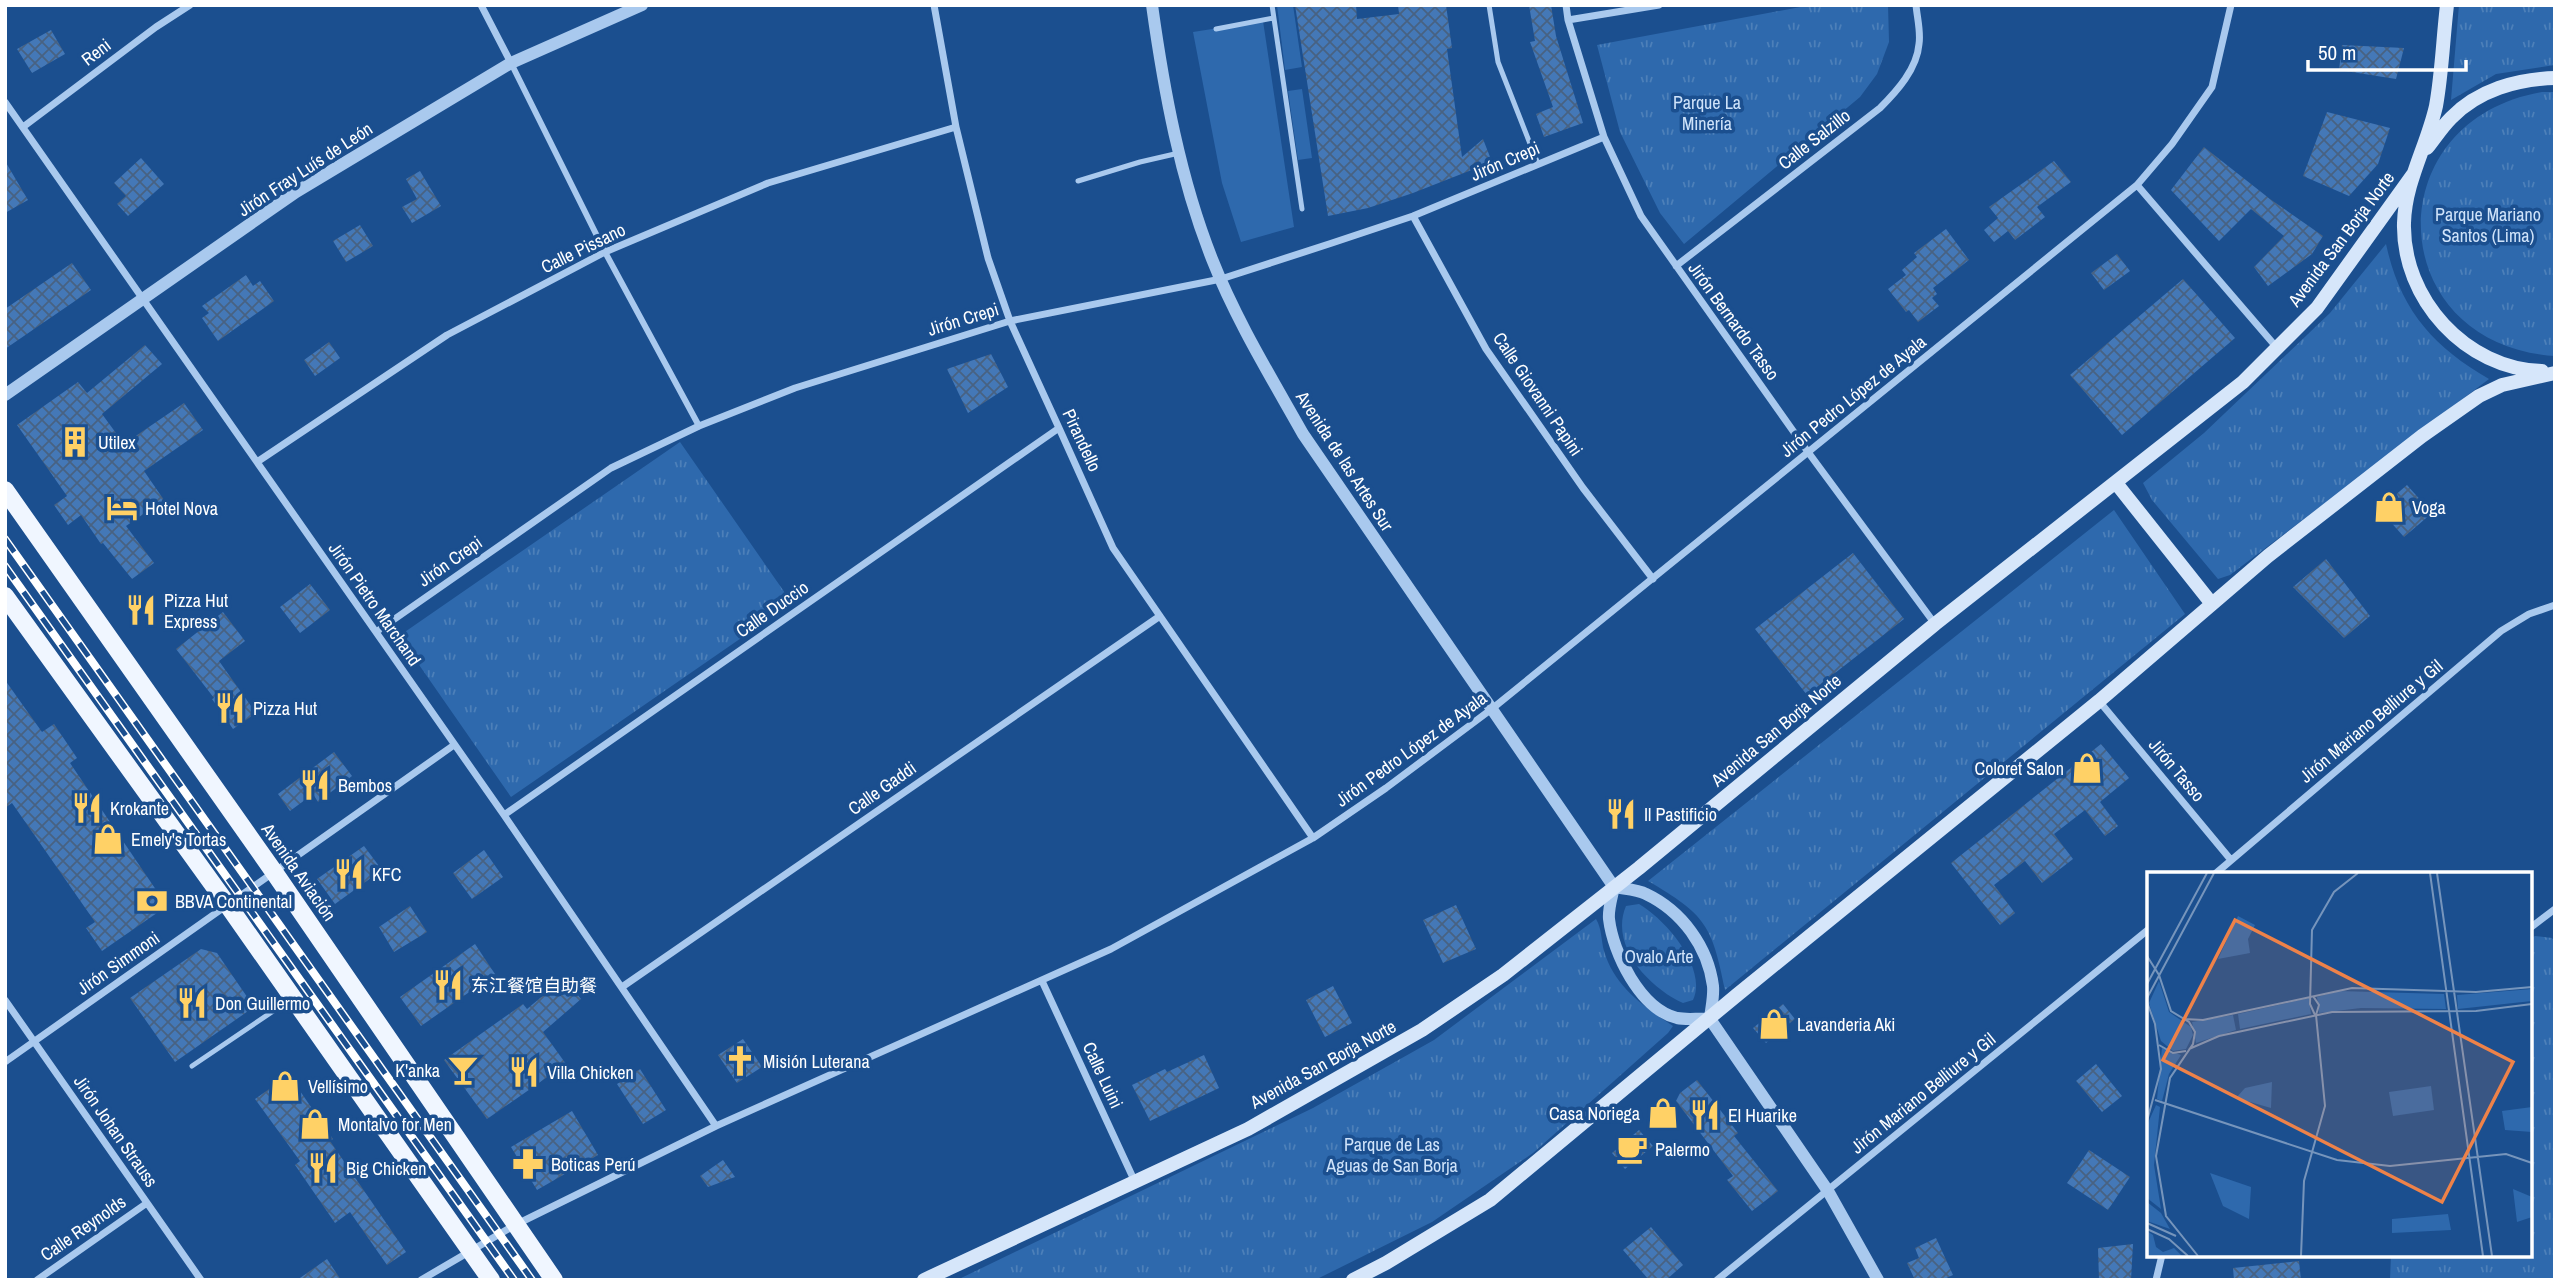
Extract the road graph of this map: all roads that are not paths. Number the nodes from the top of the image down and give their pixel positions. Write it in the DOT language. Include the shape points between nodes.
graph roads {
  1 [pos="190,5"];
  2 [pos="481,5"];
  3 [pos="642,5"];
  4 [pos="934,5"];
  5 [pos="1152,5"];
  6 [pos="1272,5"];
  7 [pos="1489,5"];
  8 [pos="1566,5"];
  9 [pos="1659,5"];
  10 [pos="1916,5"];
  11 [pos="2231,5"];
  12 [pos="2447,5"];
  13 [pos="1273,18"];
  14 [pos="1568,20"];
  15 [pos="1216,29"];
  16 [pos="511,63"];
  17 [pos="2555,78"];
  18 [pos="5,102"];
  19 [pos="23,127"];
  20 [pos="956,127"];
  21 [pos="1604,137"];
  22 [pos="1179,153"];
  23 [pos="2422,156"];
  24 [pos="1538,164"];
  25 [pos="2414,173"];
  26 [pos="1078,181"];
  27 [pos="2137,185"];
  28 [pos="1301,209"];
  29 [pos="1413,216"];
  30 [pos="606,252"];
  31 [pos="1675,266"];
  32 [pos="1221,279"];
  33 [pos="143,299"];
  34 [pos="1010,321"];
  35 [pos="2278,349"];
  36 [pos="2555,372"];
  37 [pos="5,395"];
  38 [pos="699,426"];
  39 [pos="1059,428"];
  40 [pos="1808,452"];
  41 [pos="257,463"];
  42 [pos="2116,483"];
  43 [pos="5,490"];
  44 [pos="1653,579"];
  45 [pos="5,596"];
  46 [pos="2213,604"];
  47 [pos="2555,606"];
  48 [pos="1160,616"];
  49 [pos="1934,624"];
  50 [pos="376,632"];
  51 [pos="2099,701"];
  52 [pos="1493,708"];
  53 [pos="454,745"];
  54 [pos="504,815"];
  55 [pos="1313,838"];
  56 [pos="2231,860"];
  57 [pos="274,872"];
  58 [pos="2217,872"];
  59 [pos="1614,887"];
  60 [pos="227,904"];
  61 [pos="2555,909"];
  62 [pos="2532,926"];
  63 [pos="2147,931"];
  64 [pos="1042,981"];
  65 [pos="622,987"];
  66 [pos="293,998"];
  67 [pos="5,1000"];
  68 [pos="1710,1019"];
  69 [pos="34,1042"];
  70 [pos="5,1062"];
  71 [pos="192,1066"];
  72 [pos="716,1126"];
  73 [pos="1135,1182"];
  74 [pos="1828,1191"];
  75 [pos="147,1203"];
  76 [pos="515,1225"];
  77 [pos="470,1250"];
  78 [pos="2162,1257"];
  79 [pos="37,1280"];
  80 [pos="201,1280"];
  81 [pos="421,1280"];
  82 [pos="491,1280"];
  83 [pos="554,1280"];
  84 [pos="924,1280"];
  85 [pos="1353,1280"];
  86 [pos="1717,1280"];
  87 [pos="1878,1280"];
  88 [pos="2156,1280"];
  1 -- 19 [label="street, Reni"];
  2 -- 16 [label="street"];
  3 -- 16 [label="street, Jirón Fray Luís de León"];
  4 -- 20 [label="street, Pirandello"];
  5 -- 22 [label="street, Avenida de las Artes Sur" via="1161,74"];
  6 -- 13 [label="lane"];
  7 -- 24 [label="lane" via="1498,62"];
  8 -- 14 [label="street, Jirón Bernardo Tasso"];
  9 -- 14 [label="street"];
  10 -- 31 [label="street, Calle Salzillo" via="1920,44 1897,91"];
  11 -- 27 [label="street, Jirón Pedro López de Ayala" via="2212,87"];
  12 -- 23 [label="main road" via="2436,105"];
  13 -- 15 [label="lane"];
  13 -- 28 [label="lane"];
  14 -- 21 [label="street, Jirón Bernardo Tasso"];
  16 -- 30 [label="street"];
  16 -- 33 [label="street, Jirón Fray Luís de León" via="296,192"];
  17 -- 23 [label="main road" via="2513,82 2470,103 2451,118"];
  18 -- 19 [label="street, Jirón Pietro Marchand"];
  19 -- 33 [label="street, Jirón Pietro Marchand"];
  20 -- 30 [label="street, Calle Pissano" via="768,183"];
  20 -- 34 [label="street, Pirandello" via="988,258"];
  21 -- 24 [label="street, Jirón Crepi"];
  21 -- 31 [label="street, Jirón Bernardo Tasso" via="1641,216"];
  22 -- 26 [label="lane"];
  22 -- 32 [label="street, Avenida de las Artes Sur"];
  23 -- 25 [label="main road"];
  24 -- 29 [label="street, Jirón Crepi"];
  25 -- 35 [label="main road, Avenida San Borja Norte" via="2317,308"];
  25 -- 36 [label="main road" via="2406,201 2406,249 2421,294 2434,314 2450,332 2490,359"];
  27 -- 35 [label="street"];
  27 -- 40 [label="street, Jirón Pedro López de Ayala"];
  29 -- 32 [label="street, Jirón Crepi"];
  29 -- 44 [label="street, Calle Giovanni Papini" via="1486,349"];
  30 -- 38 [label="street"];
  30 -- 41 [label="street, Calle Pissano" via="447,335"];
  31 -- 40 [label="street, Jirón Bernardo Tasso"];
  32 -- 34 [label="street, Jirón Crepi"];
  32 -- 52 [label="street, Avenida de las Artes Sur" via="1303,434"];
  33 -- 37 [label="street, Jirón Fray Luís de León"];
  33 -- 41 [label="street, Jirón Pietro Marchand"];
  34 -- 38 [label="street, Jirón Crepi" via="795,388"];
  34 -- 39 [label="street, Pirandello"];
  35 -- 42 [label="main road, Avenida San Borja Norte"];
  36 -- 46 [label="main road" via="2502,385 2479,396 2378,470"];
  38 -- 50 [label="street, Jirón Crepi" via="611,468"];
  39 -- 48 [label="street, Pirandello" via="1113,548"];
  39 -- 54 [label="street, Calle Duccio"];
  40 -- 44 [label="street, Jirón Pedro López de Ayala"];
  40 -- 49 [label="street, Jirón Bernardo Tasso"];
  41 -- 50 [label="street, Jirón Pietro Marchand"];
  42 -- 46 [label="main road"];
  42 -- 49 [label="main road, Avenida San Borja Norte"];
  43 -- 57 [label="main road, Avenida Aviación"];
  44 -- 52 [label="street, Jirón Pedro López de Ayala"];
  45 -- 60 [label="main road"];
  46 -- 51 [label="main road"];
  47 -- 56 [label="street, Jirón Mariano Belliure y Gil" via="2529,614 2501,631"];
  48 -- 55 [label="street, Pirandello"];
  48 -- 65 [label="street, Calle Gaddi"];
  49 -- 59 [label="main road, Avenida San Borja Norte"];
  50 -- 53 [label="street, Jirón Pietro Marchand"];
  51 -- 56 [label="street, Jirón Tasso"];
  51 -- 68 [label="main road"];
  52 -- 55 [label="street, Jirón Pedro López de Ayala"];
  52 -- 59 [label="street, Avenida de las Artes Sur"];
  53 -- 54 [label="street, Jirón Pietro Marchand"];
  53 -- 57 [label="street, Jirón Simmoni"];
  54 -- 65 [label="street, Jirón Pietro Marchand"];
  55 -- 64 [label="street, Jirón Pedro López de Ayala" via="1123,943"];
  56 -- 58 [label="street, Jirón Mariano Belliure y Gil"];
  57 -- 60 [label="street, Jirón Simmoni"];
  57 -- 76 [label="main road, Avenida Aviación"];
  59 -- 68 [label="street" via="1644,892 1678,915 1692,932 1713,989"];
  59 -- 68 [label="street" via="1609,916 1618,957 1629,976 1645,996 1676,1018"];
  59 -- 73 [label="main road, Avenida San Borja Norte" via="1503,975 1422,1030 1248,1129"];
  60 -- 66 [label="main road"];
  60 -- 69 [label="street, Jirón Simmoni"];
  61 -- 62 [label="street"];
  63 -- 74 [label="street, Jirón Mariano Belliure y Gil"];
  64 -- 72 [label="street, Jirón Pedro López de Ayala"];
  64 -- 73 [label="street, Calle Luini"];
  65 -- 72 [label="street, Jirón Pietro Marchand"];
  66 -- 71 [label="lane"];
  66 -- 77 [label="main road"];
  67 -- 69 [label="street, Jirón Johan Strauss"];
  68 -- 74 [label="street"];
  68 -- 85 [label="main road" via="1490,1200"];
  69 -- 70 [label="street, Jirón Simmoni"];
  69 -- 75 [label="street, Jirón Johan Strauss"];
  72 -- 76 [label="street, Jirón Pedro López de Ayala"];
  73 -- 84 [label="main road, Avenida San Borja Norte"];
  74 -- 86 [label="street, Jirón Mariano Belliure y Gil"];
  74 -- 87 [label="street"];
  75 -- 79 [label="street, Calle Reynolds"];
  75 -- 80 [label="street, Jirón Johan Strauss"];
  76 -- 77 [label="street, Jirón Pedro López de Ayala"];
  76 -- 83 [label="main road, Avenida Aviación"];
  77 -- 81 [label="street, Jirón Pedro López de Ayala"];
  77 -- 82 [label="main road"];
  78 -- 88 [label="street"];
}
